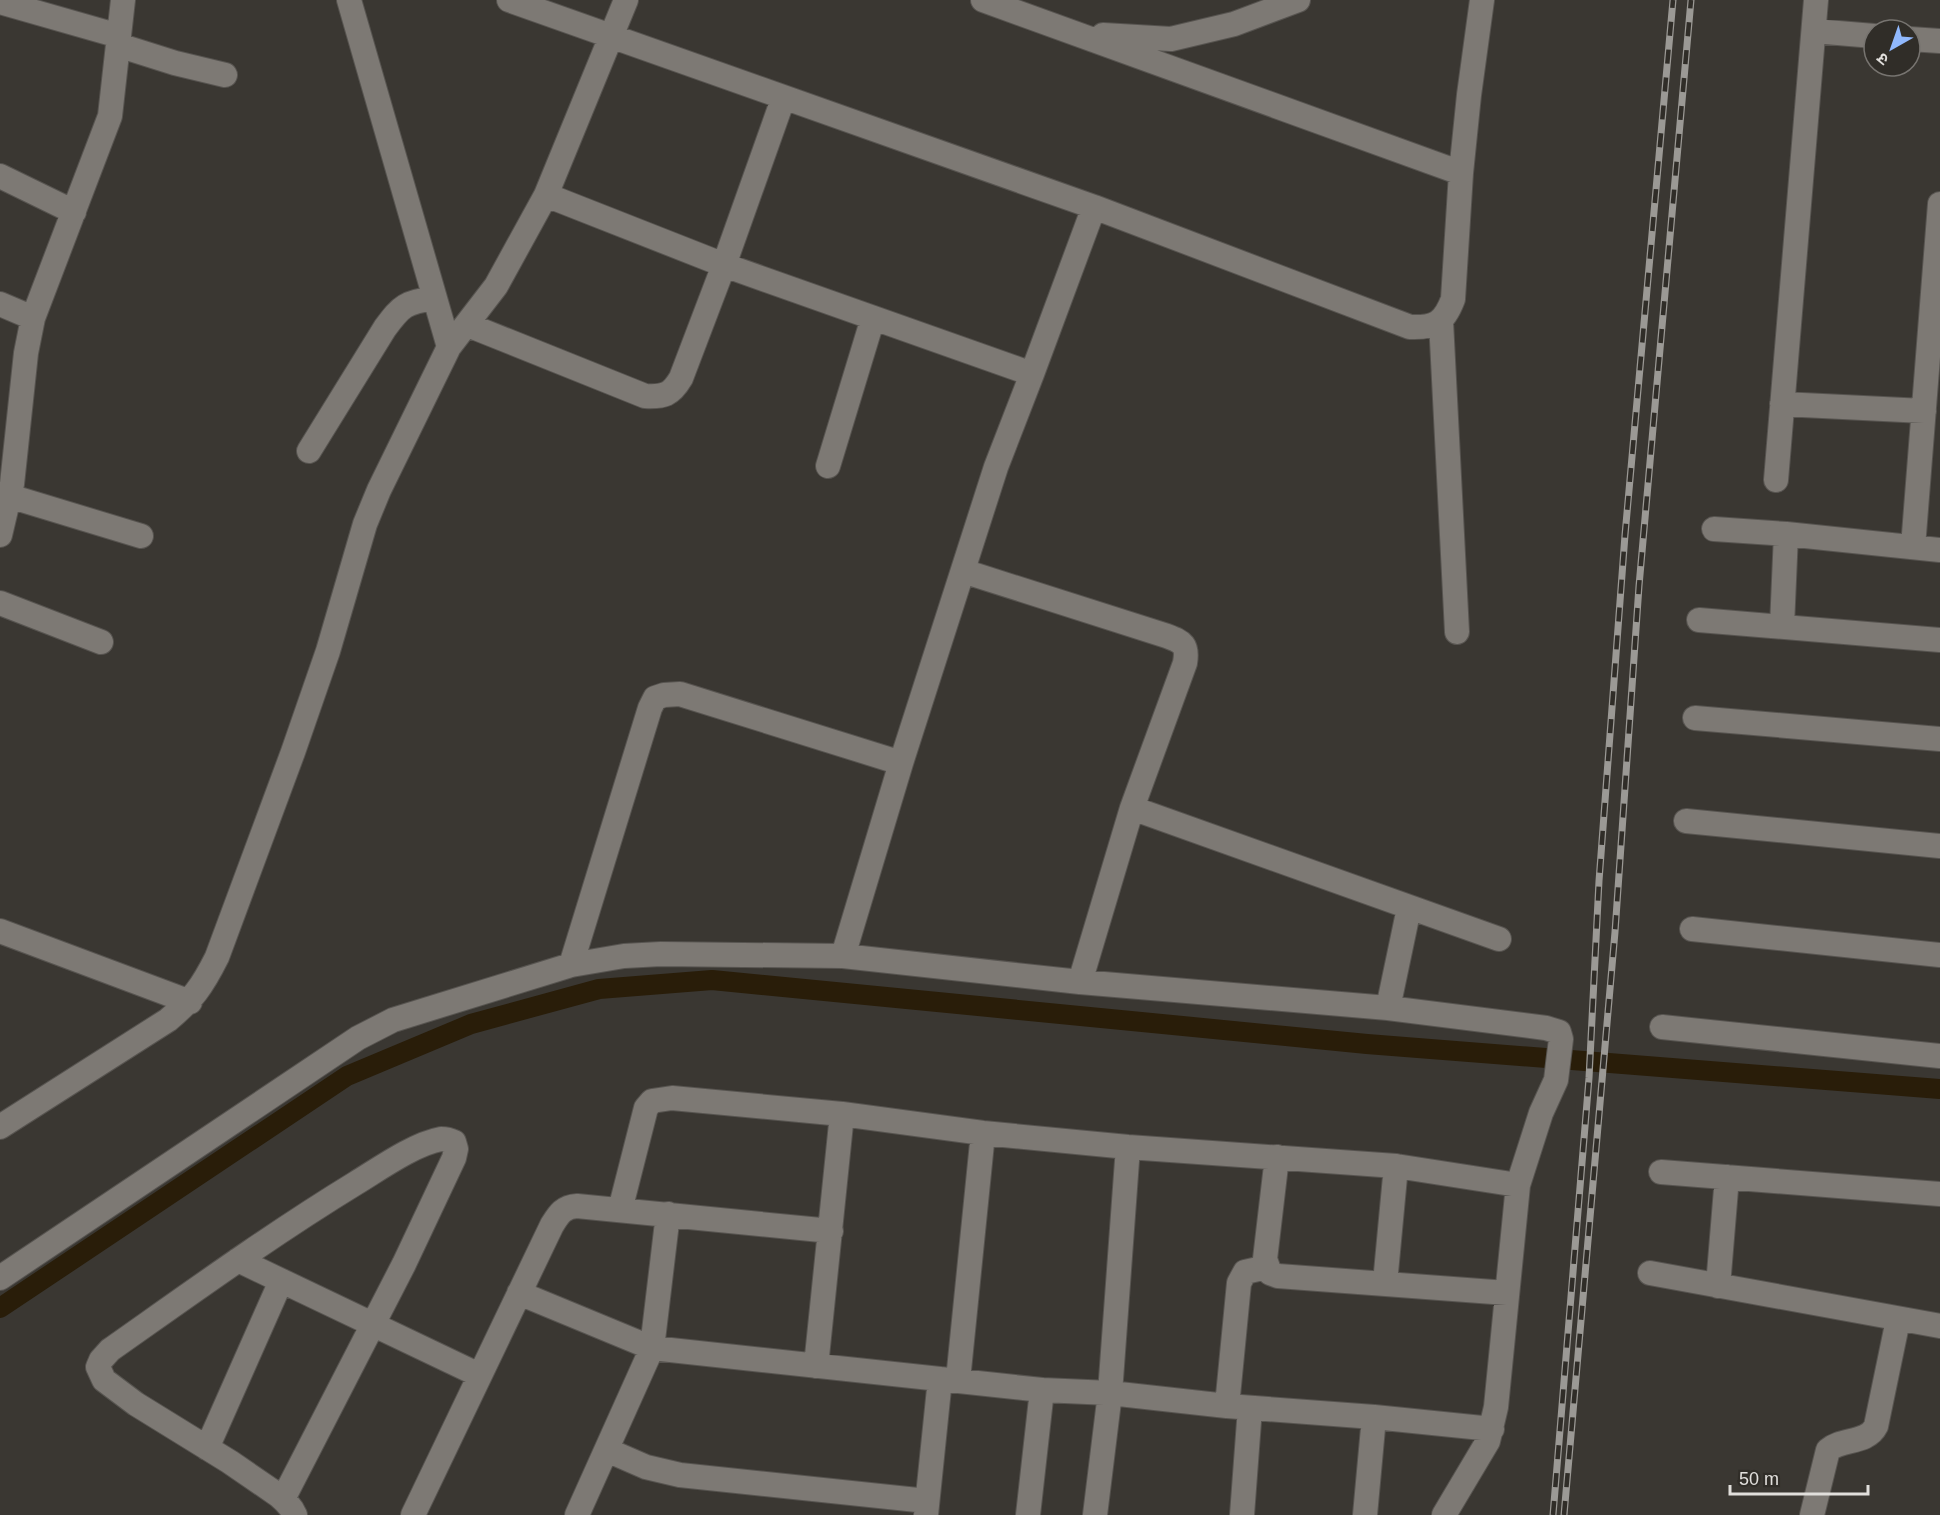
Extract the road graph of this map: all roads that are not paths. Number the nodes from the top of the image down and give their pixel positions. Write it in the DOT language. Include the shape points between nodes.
graph roads {
  1 [pos="123,0"];
  2 [pos="349,0"];
  3 [pos="509,0"];
  4 [pos="626,0"];
  5 [pos="983,0"];
  6 [pos="1298,0"];
  7 [pos="1482,0"];
  8 [pos="1816,0"];
  9 [pos="0,3"];
  10 [pos="1814,31"];
  11 [pos="1075,33"];
  12 [pos="612,35"];
  13 [pos="1862,35"];
  14 [pos="1922,40"];
  15 [pos="118,41"];
  16 [pos="1940,41"];
  17 [pos="225,75"];
  18 [pos="783,99"];
  19 [pos="1461,173"];
  20 [pos="0,176"];
  21 [pos="546,195"];
  22 [pos="1940,204"];
  23 [pos="1094,207"];
  24 [pos="74,212"];
  25 [pos="724,266"];
  26 [pos="434,298"];
  27 [pos="0,304"];
  28 [pos="33,318"];
  29 [pos="873,318"];
  30 [pos="1441,321"];
  31 [pos="468,325"];
  32 [pos="449,347"];
  33 [pos="1032,374"];
  34 [pos="1933,375"];
  35 [pos="1782,404"];
  36 [pos="1924,411"];
  37 [pos="8,449"];
  38 [pos="309,451"];
  39 [pos="828,466"];
  40 [pos="1776,480"];
  41 [pos="9,496"];
  42 [pos="1714,529"];
  43 [pos="1786,534"];
  44 [pos="0,535"];
  45 [pos="141,536"];
  46 [pos="1913,547"];
  47 [pos="1940,550"];
  48 [pos="963,571"];
  49 [pos="0,603"];
  50 [pos="1699,620"];
  51 [pos="1782,626"];
  52 [pos="1457,632"];
  53 [pos="1940,640"];
  54 [pos="101,642"];
  55 [pos="1695,718"];
  56 [pos="1940,739"];
  57 [pos="901,763"];
  58 [pos="1132,808"];
  59 [pos="1686,821"];
  60 [pos="1940,846"];
  61 [pos="1409,908"];
  62 [pos="1692,929"];
  63 [pos="0,931"];
  64 [pos="1499,939"];
  65 [pos="1940,955"];
  66 [pos="843,956"];
  67 [pos="571,965"];
  68 [pos="1080,982"];
  69 [pos="190,1002"];
  70 [pos="1388,1008"];
  71 [pos="1662,1027"];
  72 [pos="1940,1056"];
  73 [pos="842,1114"];
  74 [pos="0,1127"];
  75 [pos="983,1133"];
  76 [pos="1128,1147"];
  77 [pos="1277,1157"];
  78 [pos="1396,1166"];
  79 [pos="1661,1172"];
  80 [pos="1727,1177"];
  81 [pos="1518,1185"];
  82 [pos="1940,1194"];
  83 [pos="620,1210"];
  84 [pos="668,1214"];
  85 [pos="831,1231"];
  86 [pos="238,1260"];
  87 [pos="1267,1267"];
  88 [pos="1650,1274"];
  89 [pos="0,1278"];
  90 [pos="281,1281"];
  91 [pos="1385,1283"];
  92 [pos="1718,1286"];
  93 [pos="519,1293"];
  94 [pos="1507,1293"];
  95 [pos="1898,1320"];
  96 [pos="373,1325"];
  97 [pos="1940,1326"];
  98 [pos="652,1348"];
  99 [pos="816,1366"];
  100 [pos="479,1375"];
  101 [pos="949,1379"];
  102 [pos="1042,1390"];
  103 [pos="1110,1394"];
  104 [pos="1238,1407"];
  105 [pos="1374,1417"];
  106 [pos="1492,1429"];
  107 [pos="207,1448"];
  108 [pos="607,1450"];
  109 [pos="289,1507"];
  110 [pos="926,1508"];
  111 [pos="413,1515"];
  112 [pos="577,1515"];
  113 [pos="1028,1515"];
  114 [pos="1095,1515"];
  115 [pos="1242,1515"];
  116 [pos="1365,1515"];
  117 [pos="1444,1515"];
  118 [pos="1812,1515"];
  1 -- 15 [label="street"];
  2 -- 26 [label="street"];
  3 -- 12 [label="street"];
  4 -- 12 [label="street"];
  5 -- 11 [label="street"];
  6 -- 11 [label="street" via="1234,24 1171,39"];
  7 -- 19 [label="street"];
  8 -- 10 [label="street"];
  9 -- 15 [label="street"];
  10 -- 13 [label="street"];
  10 -- 35 [label="street"];
  11 -- 19 [label="street"];
  12 -- 18 [label="street"];
  12 -- 21 [label="street"];
  14 -- 16 [label="street"];
  15 -- 17 [label="street" via="175,63"];
  15 -- 24 [label="street" via="110,116"];
  18 -- 23 [label="street"];
  18 -- 25 [label="street"];
  19 -- 30 [label="street" via="1453,299"];
  20 -- 24 [label="street"];
  21 -- 25 [label="street"];
  21 -- 31 [label="street" via="496,286"];
  22 -- 34 [label="street"];
  23 -- 30 [label="street" via="1410,327 1427,328"];
  23 -- 33 [label="street"];
  24 -- 28 [label="street"];
  25 -- 29 [label="street"];
  25 -- 31 [label="street" via="681,378 673,391 659,397 645,396"];
  26 -- 32 [label="street"];
  26 -- 38 [label="street" via="398,310"];
  27 -- 28 [label="street"];
  28 -- 37 [label="street"];
  29 -- 33 [label="street"];
  29 -- 39 [label="street"];
  30 -- 52 [label="street"];
  31 -- 32 [label="street"];
  32 -- 69 [label="street" via="365,524 293,752 217,957"];
  33 -- 48 [label="street" via="996,467"];
  34 -- 36 [label="street"];
  35 -- 36 [label="street"];
  35 -- 40 [label="street"];
  36 -- 46 [label="street"];
  37 -- 41 [label="street"];
  41 -- 44 [label="street"];
  41 -- 45 [label="street"];
  42 -- 43 [label="street"];
  43 -- 46 [label="street"];
  43 -- 51 [label="street"];
  46 -- 47 [label="street"];
  48 -- 57 [label="street"];
  48 -- 58 [label="street" via="1181,641 1187,652 1185,663"];
  49 -- 54 [label="street"];
  50 -- 51 [label="street"];
  51 -- 53 [label="street"];
  55 -- 56 [label="street"];
  57 -- 66 [label="street"];
  57 -- 67 [label="street" via="680,694 655,698"];
  58 -- 61 [label="street"];
  58 -- 68 [label="street"];
  59 -- 60 [label="street"];
  61 -- 64 [label="street"];
  61 -- 70 [label="street"];
  62 -- 65 [label="street"];
  63 -- 69 [label="street"];
  66 -- 67 [label="street" via="661,954"];
  66 -- 68 [label="street"];
  67 -- 89 [label="street" via="393,1020 358,1038"];
  68 -- 70 [label="street"];
  69 -- 74 [label="street"];
  70 -- 81 [label="street" via="1559,1032 1556,1080 1540,1113"];
  71 -- 72 [label="street"];
  73 -- 75 [label="street"];
  73 -- 83 [label="street" via="672,1098 652,1101 646,1108"];
  73 -- 85 [label="street"];
  75 -- 76 [label="street"];
  75 -- 101 [label="street"];
  76 -- 77 [label="street"];
  76 -- 103 [label="street"];
  77 -- 78 [label="street"];
  77 -- 87 [label="street"];
  78 -- 81 [label="street"];
  78 -- 91 [label="street"];
  79 -- 80 [label="street"];
  80 -- 82 [label="street"];
  80 -- 92 [label="street"];
  81 -- 94 [label="street"];
  83 -- 84 [label="street"];
  83 -- 93 [label="street" via="567,1207 560,1213"];
  84 -- 85 [label="street"];
  84 -- 98 [label="street"];
  85 -- 99 [label="street"];
  86 -- 90 [label="street"];
  86 -- 96 [label="street" via="396,1159 449,1139 456,1149 454,1158"];
  86 -- 107 [label="street" via="110,1350 98,1367 104,1380 136,1404"];
  87 -- 91 [label="street" via="1278,1276"];
  87 -- 104 [label="street" via="1245,1272 1239,1283"];
  88 -- 92 [label="street"];
  90 -- 96 [label="street"];
  90 -- 107 [label="street"];
  91 -- 94 [label="street"];
  92 -- 95 [label="street"];
  93 -- 98 [label="street"];
  93 -- 100 [label="street"];
  94 -- 106 [label="street"];
  95 -- 97 [label="street"];
  95 -- 118 [label="street" via="1876,1426 1864,1438 1828,1450"];
  96 -- 100 [label="street"];
  96 -- 109 [label="street"];
  98 -- 99 [label="street"];
  98 -- 108 [label="street"];
  99 -- 101 [label="street"];
  100 -- 111 [label="street"];
  101 -- 102 [label="street"];
  101 -- 110 [label="street"];
  102 -- 103 [label="street"];
  102 -- 113 [label="street"];
  103 -- 104 [label="street"];
  103 -- 114 [label="street"];
  104 -- 105 [label="street"];
  104 -- 115 [label="street"];
  105 -- 106 [label="street"];
  105 -- 116 [label="street"];
  106 -- 117 [label="street"];
  107 -- 109 [label="street"];
  108 -- 110 [label="street" via="646,1467 680,1475"];
  108 -- 112 [label="street"];
}
